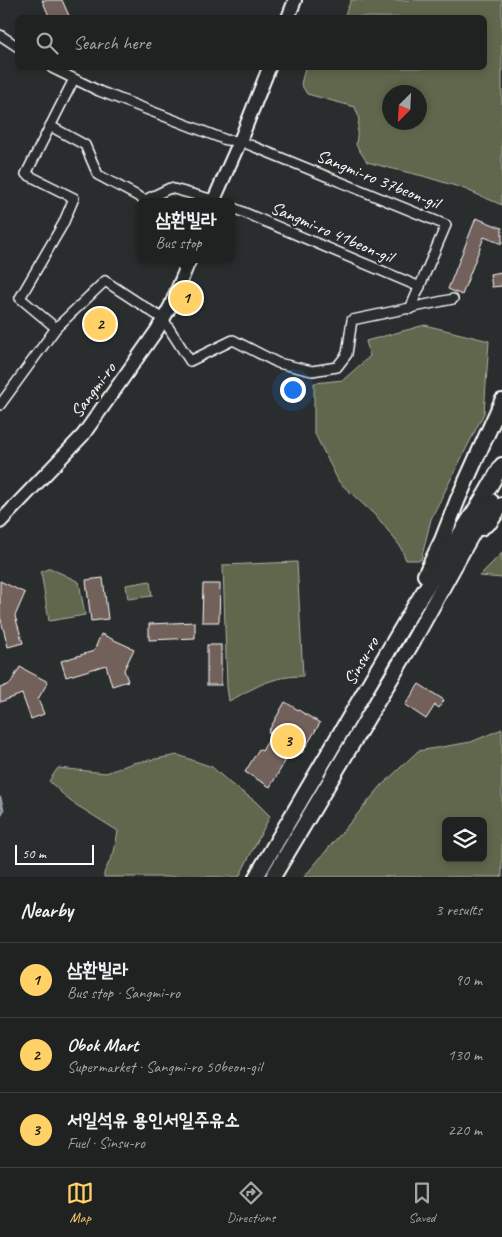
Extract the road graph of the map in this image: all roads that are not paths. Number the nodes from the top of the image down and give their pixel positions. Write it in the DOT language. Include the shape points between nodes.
graph roads {
  1 [pos="295,0"];
  2 [pos="289,15"];
  3 [pos="0,35"];
  4 [pos="15,45"];
  5 [pos="56,70"];
  6 [pos="268,70"];
  7 [pos="74,79"];
  8 [pos="50,126"];
  9 [pos="240,141"];
  10 [pos="141,198"];
  11 [pos="149,198"];
  12 [pos="205,198"];
  13 [pos="216,198"];
  14 [pos="235,209"];
  15 [pos="188,263"];
  16 [pos="420,287"];
  17 [pos="453,299"];
  18 [pos="410,309"];
  19 [pos="163,319"];
  20 [pos="56,328"];
  21 [pos="502,401"];
  22 [pos="0,405"];
  23 [pos="502,465"];
  24 [pos="502,482"];
  25 [pos="502,505"];
  26 [pos="0,522"];
  27 [pos="472,534"];
  28 [pos="414,607"];
  29 [pos="256,877"];
  30 [pos="274,877"];
  1 -- 2 [label="street"];
  3 -- 4 [label="street"];
  5 -- 7 [label="street"];
  6 -- 9 [label="street"];
  7 -- 8 [label="street"];
  7 -- 9 [label="street" via="226,140"];
  8 -- 10 [label="street" via="84,145 98,175"];
  8 -- 20 [label="street" via="26,174 74,198 63,224 20,298"];
  9 -- 13 [label="street"];
  9 -- 16 [label="street, Sangmi-ro 37beon-gil" via="446,225"];
  11 -- 12 [label="street" via="170,188"];
  14 -- 16 [label="street, Sangmi-ro 41beon-gil"];
  15 -- 19 [label="street, Sangmi-ro"];
  16 -- 18 [label="street, Sangmi-ro 37beon-gil"];
  17 -- 18 [label="street"];
  18 -- 19 [label="street" via="352,320 347,354 337,367 312,371 278,363 234,340 190,362"];
  19 -- 20 [label="street" via="105,280"];
  19 -- 26 [label="street, Sangmi-ro" via="83,435"];
  20 -- 22 [label="street"];
  21 -- 28 [label="main road" via="421,582"];
  23 -- 28 [label="main road, Sinsu-ro"];
  24 -- 27 [label="main road, Sinsu-ro"];
  25 -- 27 [label="main road" via="490,522"];
  27 -- 30 [label="main road, Sinsu-ro" via="412,643"];
  28 -- 29 [label="main road, Sinsu-ro"];
}
